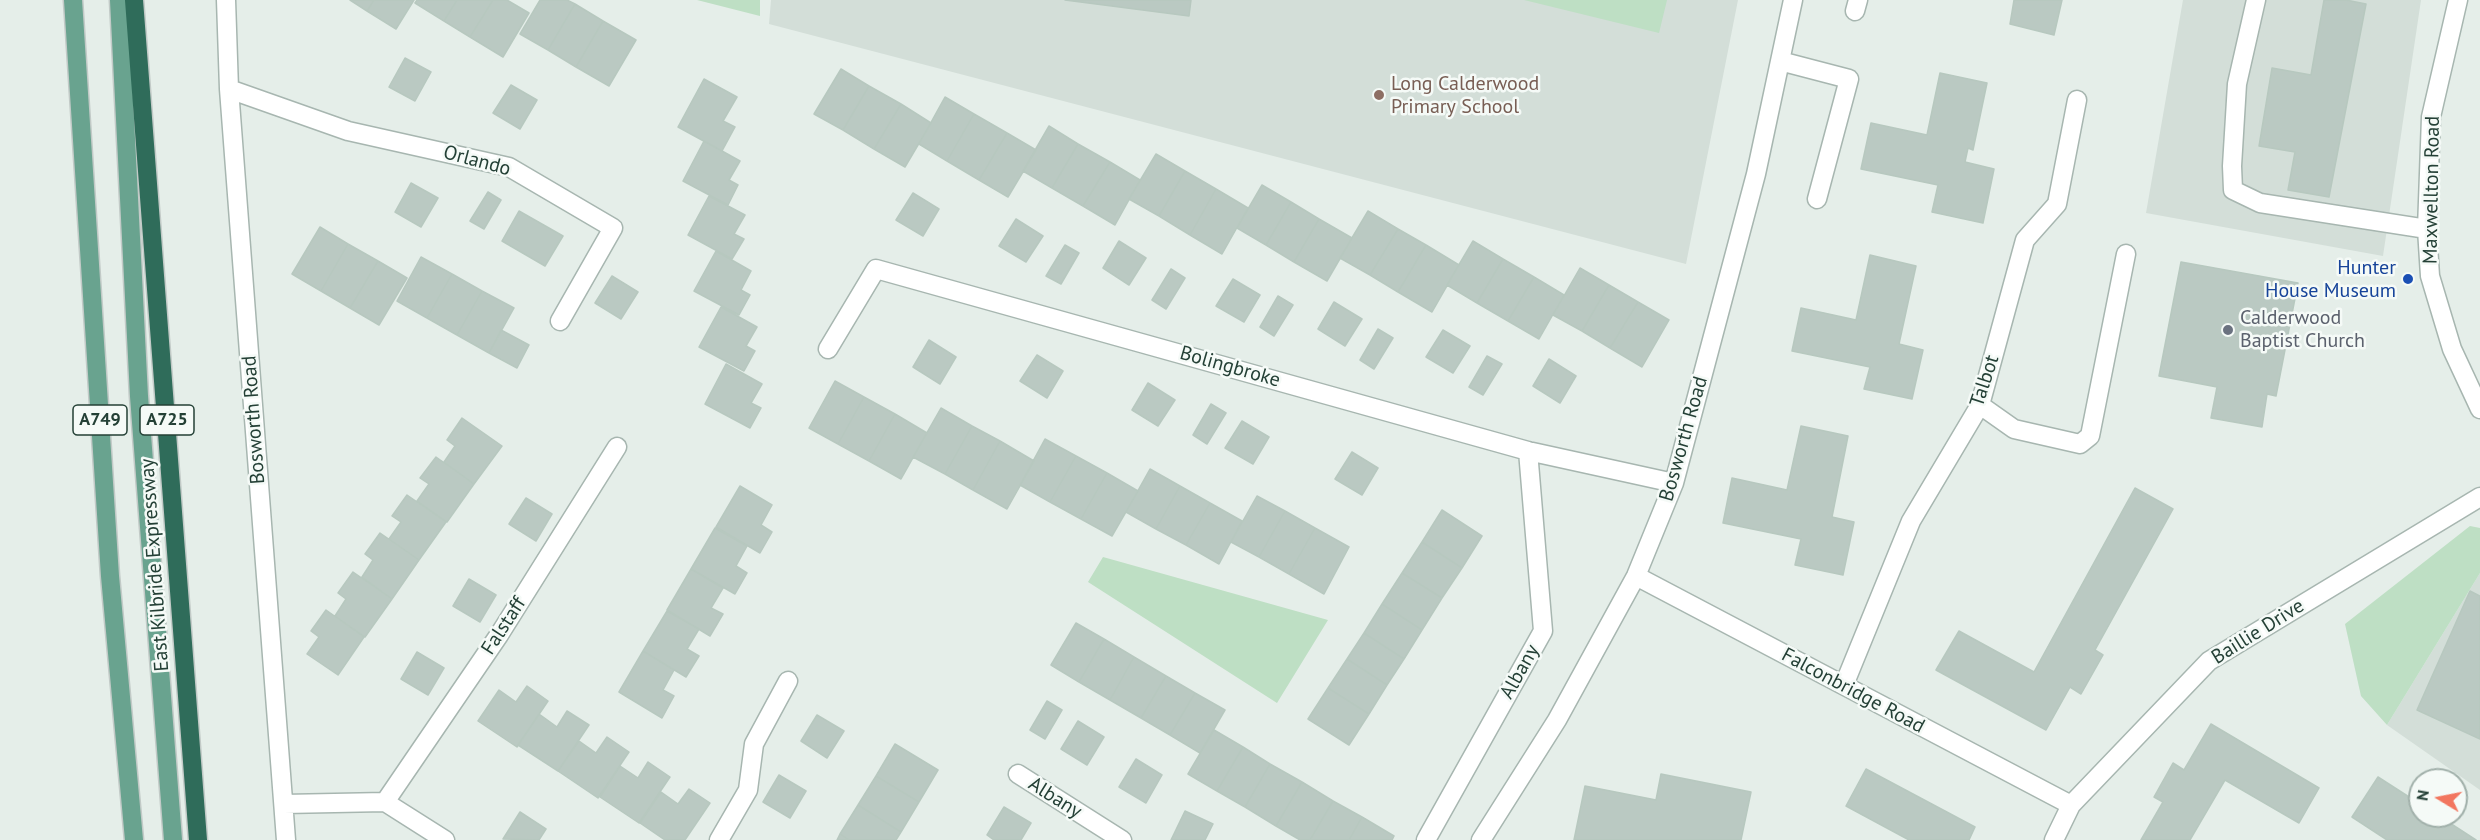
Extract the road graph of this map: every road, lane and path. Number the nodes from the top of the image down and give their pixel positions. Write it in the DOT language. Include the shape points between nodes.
graph roads {
  1 [pos="73,0"];
  2 [pos="119,0"];
  3 [pos="134,0"];
  4 [pos="226,0"];
  5 [pos="1793,0"];
  6 [pos="2256,0"];
  7 [pos="2458,0"];
  8 [pos="1780,60"];
  9 [pos="229,89"];
  10 [pos="2077,100"];
  11 [pos="1817,199"];
  12 [pos="2427,229"];
  13 [pos="2126,254"];
  14 [pos="560,321"];
  15 [pos="828,349"];
  16 [pos="1980,405"];
  17 [pos="2480,409"];
  18 [pos="617,447"];
  19 [pos="1528,450"];
  20 [pos="1674,483"];
  21 [pos="2480,497"];
  22 [pos="1636,576"];
  23 [pos="788,681"];
  24 [pos="1844,685"];
  25 [pos="1018,774"];
  26 [pos="385,802"];
  27 [pos="284,804"];
  28 [pos="2071,805"];
  29 [pos="134,840"];
  30 [pos="174,840"];
  31 [pos="198,840"];
  32 [pos="286,840"];
  33 [pos="445,840"];
  34 [pos="719,840"];
  35 [pos="1122,840"];
  36 [pos="1426,840"];
  37 [pos="1481,840"];
  38 [pos="2054,840"];
  1 -- 29 [label="main road, A749" via="110,576"];
  2 -- 30 [label="main road, East Kilbride Expressway / A749" via="141,420"];
  3 -- 31 [label="highway, East Kilbride Expressway / A725"];
  4 -- 9 [label="street, Bosworth Road"];
  5 -- 8 [label="street, Bosworth Road"];
  6 -- 12 [label="street" via="2237,84 2233,190 2260,203"];
  7 -- 12 [label="street, Maxwellton Road" via="2431,117"];
  8 -- 11 [label="street" via="1849,79"];
  8 -- 20 [label="street, Bosworth Road" via="1756,174"];
  9 -- 14 [label="street, Orlando" via="348,131 509,167 613,228"];
  9 -- 27 [label="street, Bosworth Road"];
  10 -- 16 [label="street, Talbot" via="2057,204 2025,240"];
  12 -- 17 [label="street, Maxwellton Road" via="2430,276 2448,339"];
  13 -- 16 [label="street" via="2090,436 2080,444 2014,429"];
  15 -- 19 [label="street, Bolingbroke" via="876,269"];
  16 -- 24 [label="street, Talbot" via="1911,522"];
  18 -- 26 [label="street, Falstaff" via="499,635"];
  19 -- 20 [label="street, Bolingbroke"];
  19 -- 36 [label="street, Albany" via="1543,632"];
  20 -- 22 [label="street, Bosworth Road"];
  21 -- 28 [label="street, Baillie Drive" via="2209,660"];
  22 -- 24 [label="street, Falconbridge Road"];
  22 -- 37 [label="street, Bosworth Road" via="1557,720"];
  23 -- 34 [label="street" via="754,744 748,790"];
  24 -- 28 [label="street, Falconbridge Road"];
  25 -- 35 [label="street, Albany"];
  26 -- 27 [label="street"];
  26 -- 33 [label="street"];
  27 -- 32 [label="street, Bosworth Road"];
  28 -- 38 [label="street, Baillie Drive"];
}
